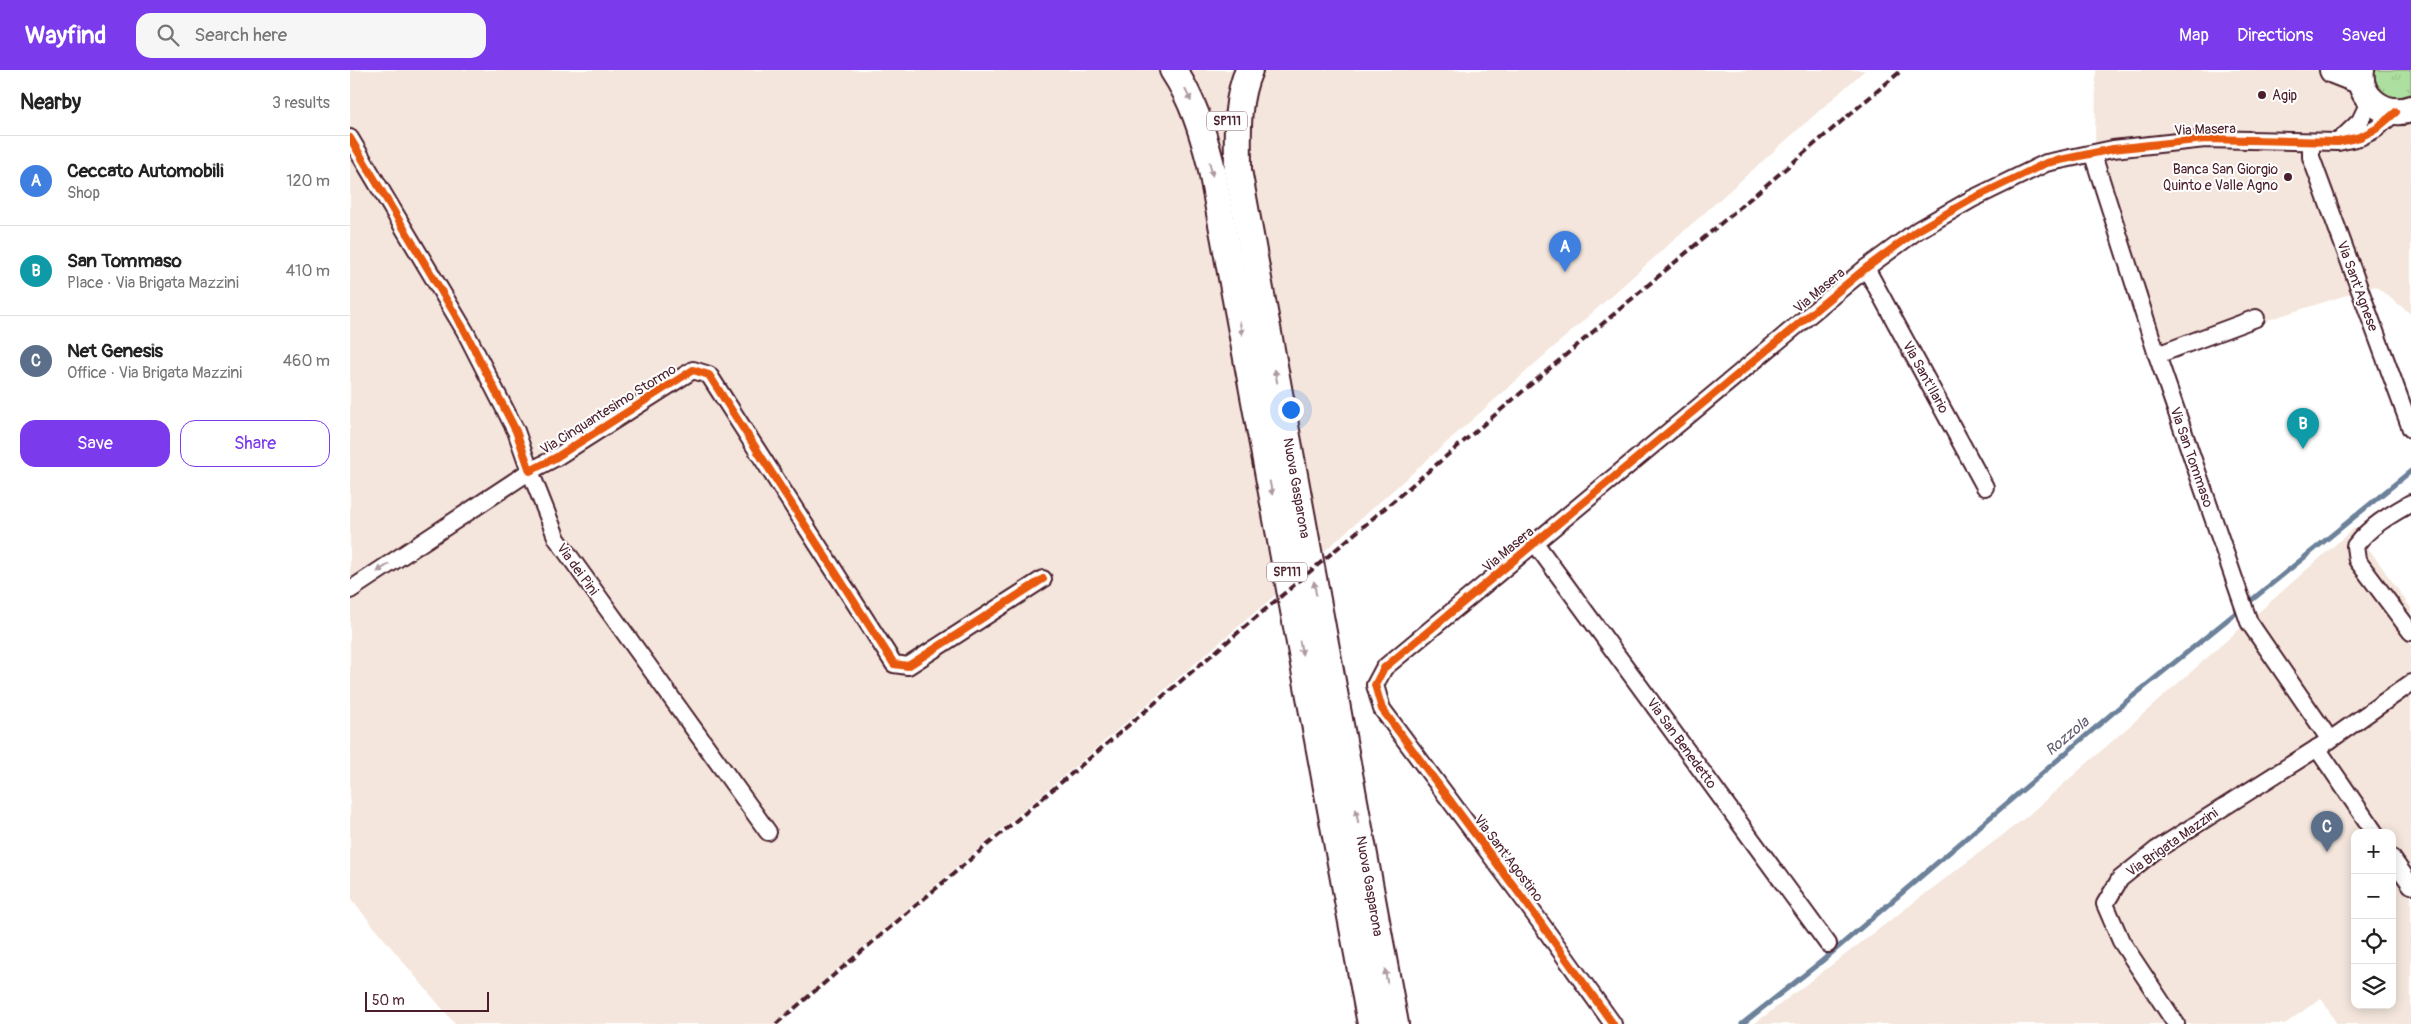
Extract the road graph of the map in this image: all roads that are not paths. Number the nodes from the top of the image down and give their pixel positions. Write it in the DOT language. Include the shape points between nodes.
graph roads {
  1 [pos="1173,70"];
  2 [pos="1230,70"];
  3 [pos="1249,70"];
  4 [pos="2333,70"];
  5 [pos="2364,84"];
  6 [pos="2404,111"];
  7 [pos="350,137"];
  8 [pos="2311,142"];
  9 [pos="2338,142"];
  10 [pos="2093,155"];
  11 [pos="1238,170"];
  12 [pos="1866,268"];
  13 [pos="2256,318"];
  14 [pos="2157,355"];
  15 [pos="2411,429"];
  16 [pos="530,471"];
  17 [pos="1986,487"];
  18 [pos="2411,503"];
  19 [pos="1535,543"];
  20 [pos="1043,579"];
  21 [pos="350,590"];
  22 [pos="2411,632"];
  23 [pos="2411,683"];
  24 [pos="1382,709"];
  25 [pos="2323,744"];
  26 [pos="2373,829"];
  27 [pos="768,832"];
  28 [pos="2396,864"];
  29 [pos="2411,885"];
  30 [pos="1828,944"];
  31 [pos="1371,1024"];
  32 [pos="1395,1024"];
  33 [pos="1613,1024"];
  34 [pos="2176,1024"];
  1 -- 31 [label="main road, Nuova Gasparona / SP111, one-way" via="1200,121 1214,185"];
  2 -- 11 [label="main road, SP111" via="1226,115"];
  3 -- 11 [label="main road, Nuova Gasparona / SP111" via="1237,114"];
  4 -- 5 [label="main road"];
  5 -- 6 [label="main road" via="2382,108"];
  5 -- 9 [label="street" via="2360,121"];
  6 -- 9 [label="street, Via Masera" via="2360,137"];
  7 -- 16 [label="street, Via Cinquantesimo Stormo" via="465,331 516,431"];
  8 -- 9 [label="street, Via Masera"];
  8 -- 10 [label="street, Via Masera" via="2206,139 2113,149"];
  8 -- 15 [label="street, Via Sant'Agnese" via="2311,157"];
  10 -- 12 [label="street, Via Masera" via="2046,163 2009,180 1918,230"];
  10 -- 14 [label="street, Via San Tommaso"];
  32 -- 11 [label="main road, Nuova Gasparona / SP111, one-way"];
  12 -- 17 [label="street, Via Sant'Ilario"];
  12 -- 19 [label="street, Via Masera"];
  13 -- 14 [label="street"];
  14 -- 25 [label="street, Via San Tommaso" via="2249,622"];
  16 -- 20 [label="street, Via Cinquantesimo Stormo" via="692,370 709,375 894,664 908,666"];
  16 -- 21 [label="street, one-way"];
  16 -- 27 [label="street, Via dei Pini" via="556,539"];
  18 -- 22 [label="street" via="2364,534 2355,546 2357,560"];
  19 -- 24 [label="street, Via Masera" via="1384,668 1375,685"];
  19 -- 30 [label="street, Via San Benedetto"];
  23 -- 25 [label="street, Via Brigata Mazzini"];
  24 -- 33 [label="street, Via Sant'Agostino"];
  25 -- 26 [label="street"];
  25 -- 34 [label="street, Via Brigata Mazzini" via="2156,850 2120,879 2105,904 2121,941"];
  28 -- 29 [label="street"];
}
